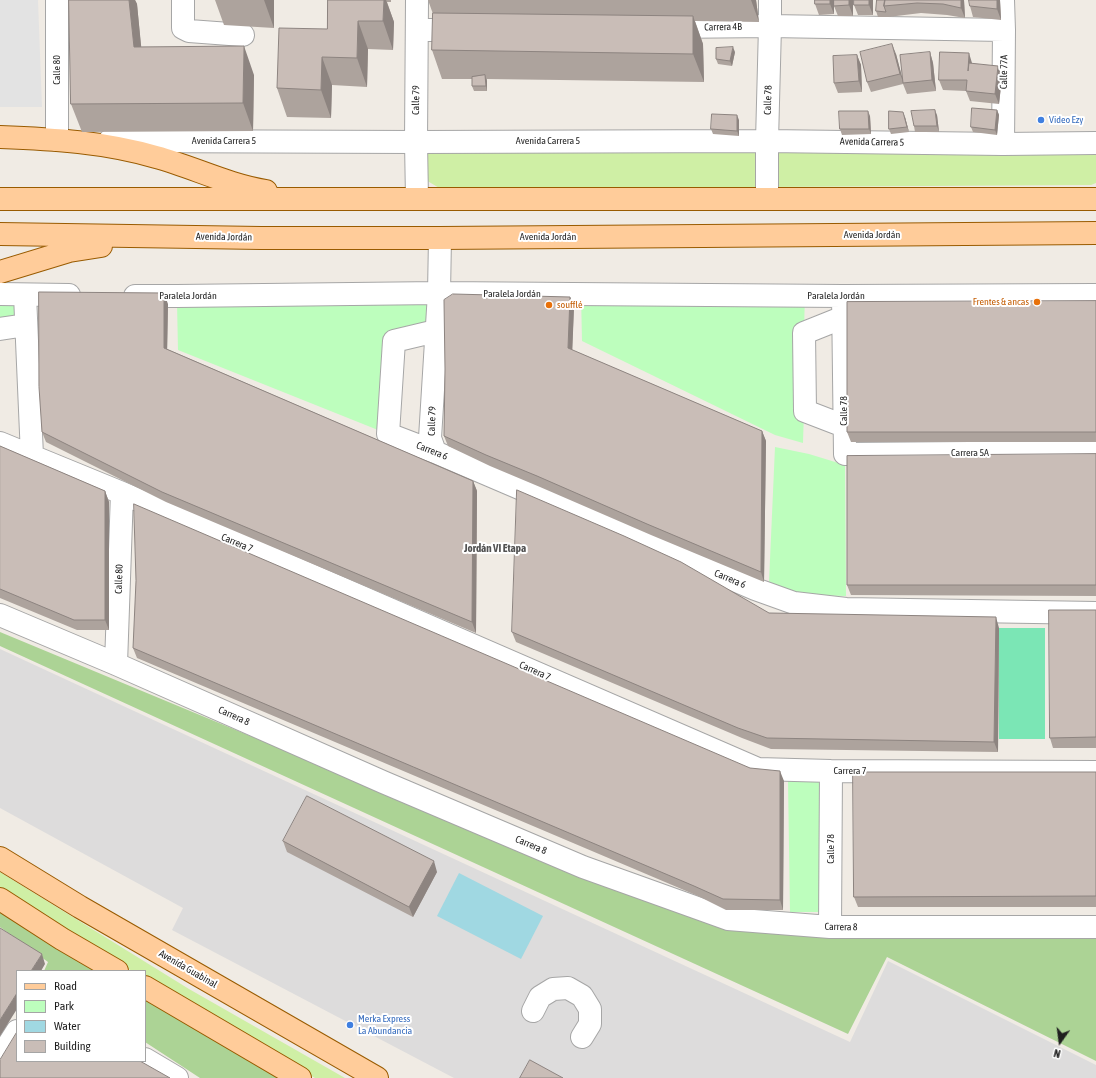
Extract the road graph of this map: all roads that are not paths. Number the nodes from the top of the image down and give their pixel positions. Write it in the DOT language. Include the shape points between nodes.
graph roads {
  1 [pos="57,0"];
  2 [pos="183,0"];
  3 [pos="417,0"];
  4 [pos="770,0"];
  5 [pos="1003,0"];
  6 [pos="770,26"];
  7 [pos="645,28"];
  8 [pos="417,30"];
  9 [pos="480,30"];
  10 [pos="1004,30"];
  11 [pos="243,35"];
  12 [pos="0,137"];
  13 [pos="64,140"];
  14 [pos="767,140"];
  15 [pos="416,142"];
  16 [pos="1096,143"];
  17 [pos="1002,144"];
  18 [pos="0,199"];
  19 [pos="327,199"];
  20 [pos="417,199"];
  21 [pos="767,199"];
  22 [pos="1096,199"];
  23 [pos="1096,233"];
  24 [pos="0,234"];
  25 [pos="261,238"];
  26 [pos="440,238"];
  27 [pos="0,272"];
  28 [pos="439,293"];
  29 [pos="0,294"];
  30 [pos="25,295"];
  31 [pos="86,295"];
  32 [pos="1096,295"];
  33 [pos="116,296"];
  34 [pos="843,296"];
  35 [pos="844,317"];
  36 [pos="26,325"];
  37 [pos="0,329"];
  38 [pos="436,331"];
  39 [pos="844,426"];
  40 [pos="0,443"];
  41 [pos="435,452"];
  42 [pos="1096,452"];
  43 [pos="845,454"];
  44 [pos="32,456"];
  45 [pos="122,493"];
  46 [pos="1096,613"];
  47 [pos="0,615"];
  48 [pos="116,664"];
  49 [pos="831,771"];
  50 [pos="1096,772"];
  51 [pos="0,858"];
  52 [pos="0,899"];
  53 [pos="830,927"];
  54 [pos="1096,927"];
  55 [pos="115,970"];
  56 [pos="146,988"];
  57 [pos="533,1011"];
  58 [pos="16,1033"];
  59 [pos="582,1037"];
  60 [pos="0,1058"];
  61 [pos="146,1060"];
  62 [pos="177,1078"];
  63 [pos="300,1078"];
  64 [pos="377,1078"];
  1 -- 13 [label="street, Calle 80"];
  2 -- 11 [label="street" via="183,28 189,31"];
  3 -- 8 [label="street, Calle 79"];
  4 -- 6 [label="street, Calle 78"];
  5 -- 10 [label="street, Calle 77A"];
  6 -- 7 [label="street, Carrera 4B"];
  6 -- 10 [label="street, Carrera 4B"];
  6 -- 14 [label="street, Calle 78"];
  8 -- 9 [label="street"];
  8 -- 15 [label="street, Calle 79"];
  10 -- 17 [label="street, Calle 77A"];
  12 -- 13 [label="main road, Avenida Carrera 5"];
  13 -- 15 [label="street, Avenida Carrera 5"];
  13 -- 19 [label="main road" via="132,150 259,190"];
  14 -- 15 [label="street, Avenida Carrera 5"];
  14 -- 17 [label="street, Avenida Carrera 5"];
  14 -- 21 [label="street, Calle 78"];
  15 -- 20 [label="street, Calle 79"];
  16 -- 17 [label="street, Avenida Carrera 5"];
  18 -- 19 [label="main road"];
  19 -- 20 [label="main road"];
  20 -- 21 [label="main road"];
  21 -- 22 [label="main road"];
  23 -- 26 [label="main road, Avenida Jordán"];
  24 -- 25 [label="main road, Avenida Jordán"];
  25 -- 26 [label="main road, Avenida Jordán"];
  25 -- 27 [label="main road" via="211,245 105,245 69,251"];
  26 -- 28 [label="street"];
  28 -- 33 [label="street, Paralela Jordán"];
  28 -- 34 [label="street, Paralela Jordán"];
  28 -- 38 [label="street, Calle 79"];
  29 -- 30 [label="street"];
  30 -- 31 [label="street"];
  30 -- 36 [label="street"];
  32 -- 34 [label="street, Paralela Jordán"];
  34 -- 35 [label="street, Calle 78"];
  35 -- 39 [label="street, Calle 78"];
  35 -- 39 [label="street" via="804,333 805,411"];
  36 -- 37 [label="street"];
  36 -- 44 [label="street"];
  38 -- 41 [label="street, Calle 79" via="430,438"];
  38 -- 41 [label="street, Carrera 6" via="394,341 388,434"];
  39 -- 43 [label="street, Calle 78"];
  40 -- 44 [label="street, Carrera 7"];
  41 -- 46 [label="street, Carrera 6" via="755,589 794,603 846,609"];
  42 -- 43 [label="street, Carrera 5A"];
  44 -- 45 [label="street, Carrera 7"];
  45 -- 48 [label="street, Calle 80"];
  45 -- 49 [label="street, Carrera 7" via="758,769"];
  47 -- 48 [label="street, Carrera 8"];
  48 -- 53 [label="street, Carrera 8" via="583,867 728,918"];
  49 -- 50 [label="street, Carrera 7"];
  49 -- 53 [label="street, Calle 78"];
  51 -- 64 [label="main road, Avenida Guabinal" via="80,907"];
  52 -- 55 [label="main road"];
  53 -- 54 [label="street, Carrera 8"];
  56 -- 63 [label="main road"];
  57 -- 59 [label="street" via="540,997 553,989 568,988 582,996 590,1009 590,1024"];
  58 -- 60 [label="street"];
  61 -- 62 [label="street"];
}
